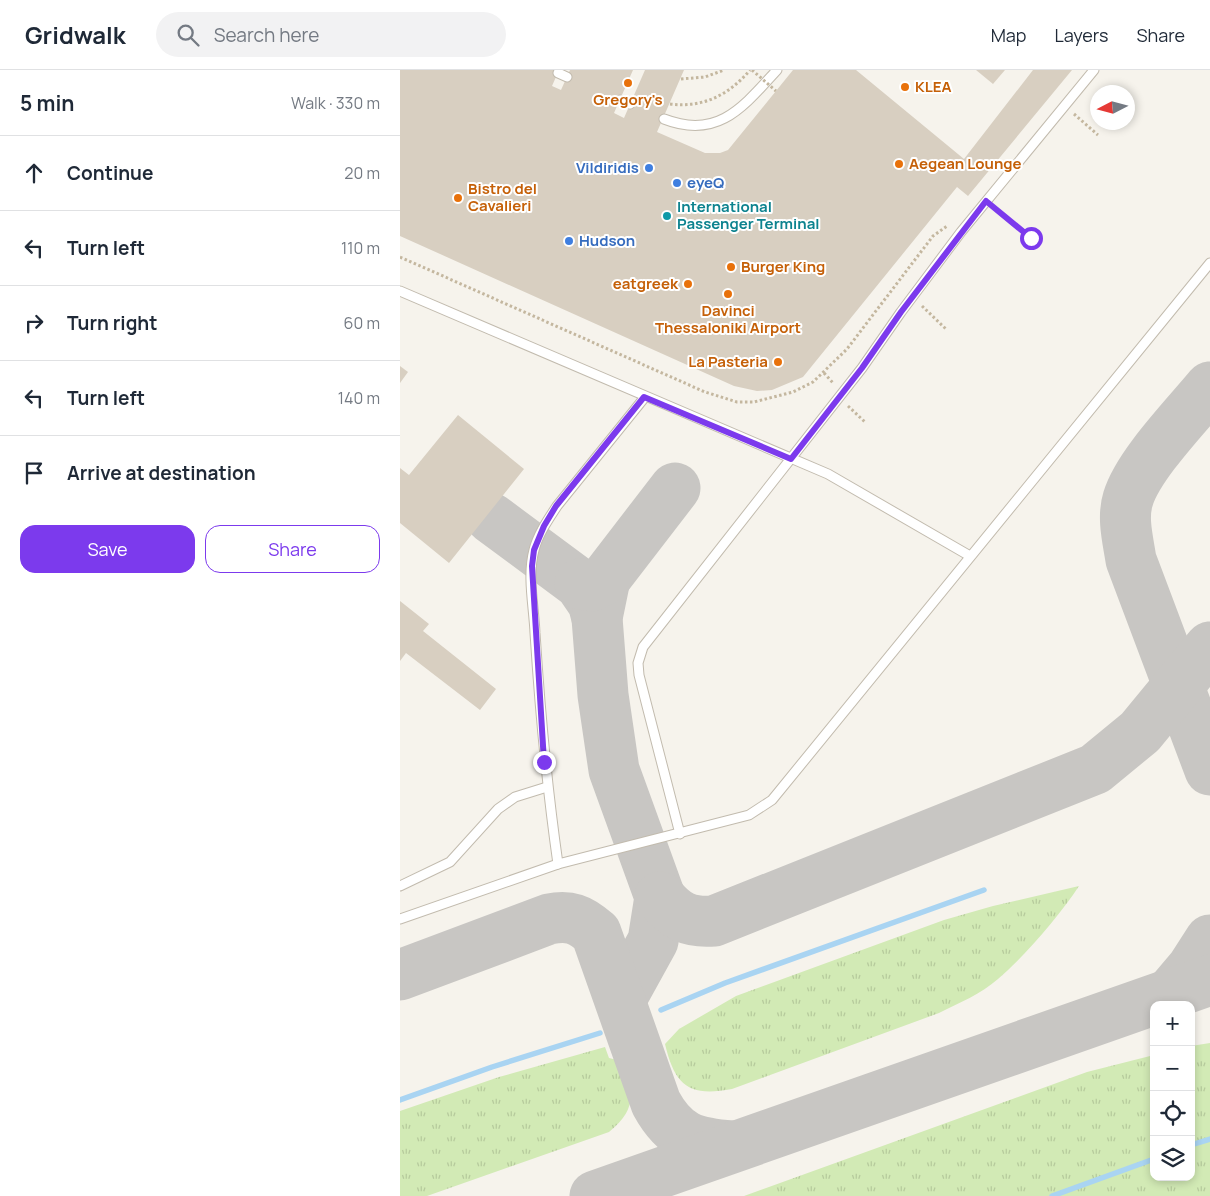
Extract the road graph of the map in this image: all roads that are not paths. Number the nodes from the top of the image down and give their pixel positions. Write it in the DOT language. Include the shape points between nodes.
graph roads {
  1 [pos="777,70"];
  2 [pos="1094,70"];
  3 [pos="558,73"];
  4 [pos="567,76"];
  5 [pos="620,100"];
  6 [pos="630,104"];
  7 [pos="664,119"];
  8 [pos="1210,263"];
  9 [pos="400,291"];
  10 [pos="644,397"];
  11 [pos="791,459"];
  12 [pos="970,556"];
  13 [pos="547,787"];
  14 [pos="680,834"];
  15 [pos="558,864"];
  16 [pos="400,886"];
  17 [pos="400,919"];
  1 -- 7 [label="lane" via="746,104 720,121 690,126"];
  2 -- 11 [label="lane" via="986,201"];
  3 -- 4 [label="lane"];
  5 -- 6 [label="lane"];
  8 -- 12 [label="lane"];
  9 -- 10 [label="lane"];
  10 -- 11 [label="lane"];
  10 -- 13 [label="lane" via="556,506 534,550 532,586"];
  11 -- 12 [label="lane" via="828,474"];
  11 -- 14 [label="lane" via="639,655 639,675"];
  12 -- 14 [label="lane" via="772,800 749,815"];
  13 -- 15 [label="lane"];
  13 -- 16 [label="lane" via="515,797 498,808 450,862"];
  14 -- 15 [label="lane"];
  15 -- 17 [label="lane"];
}
